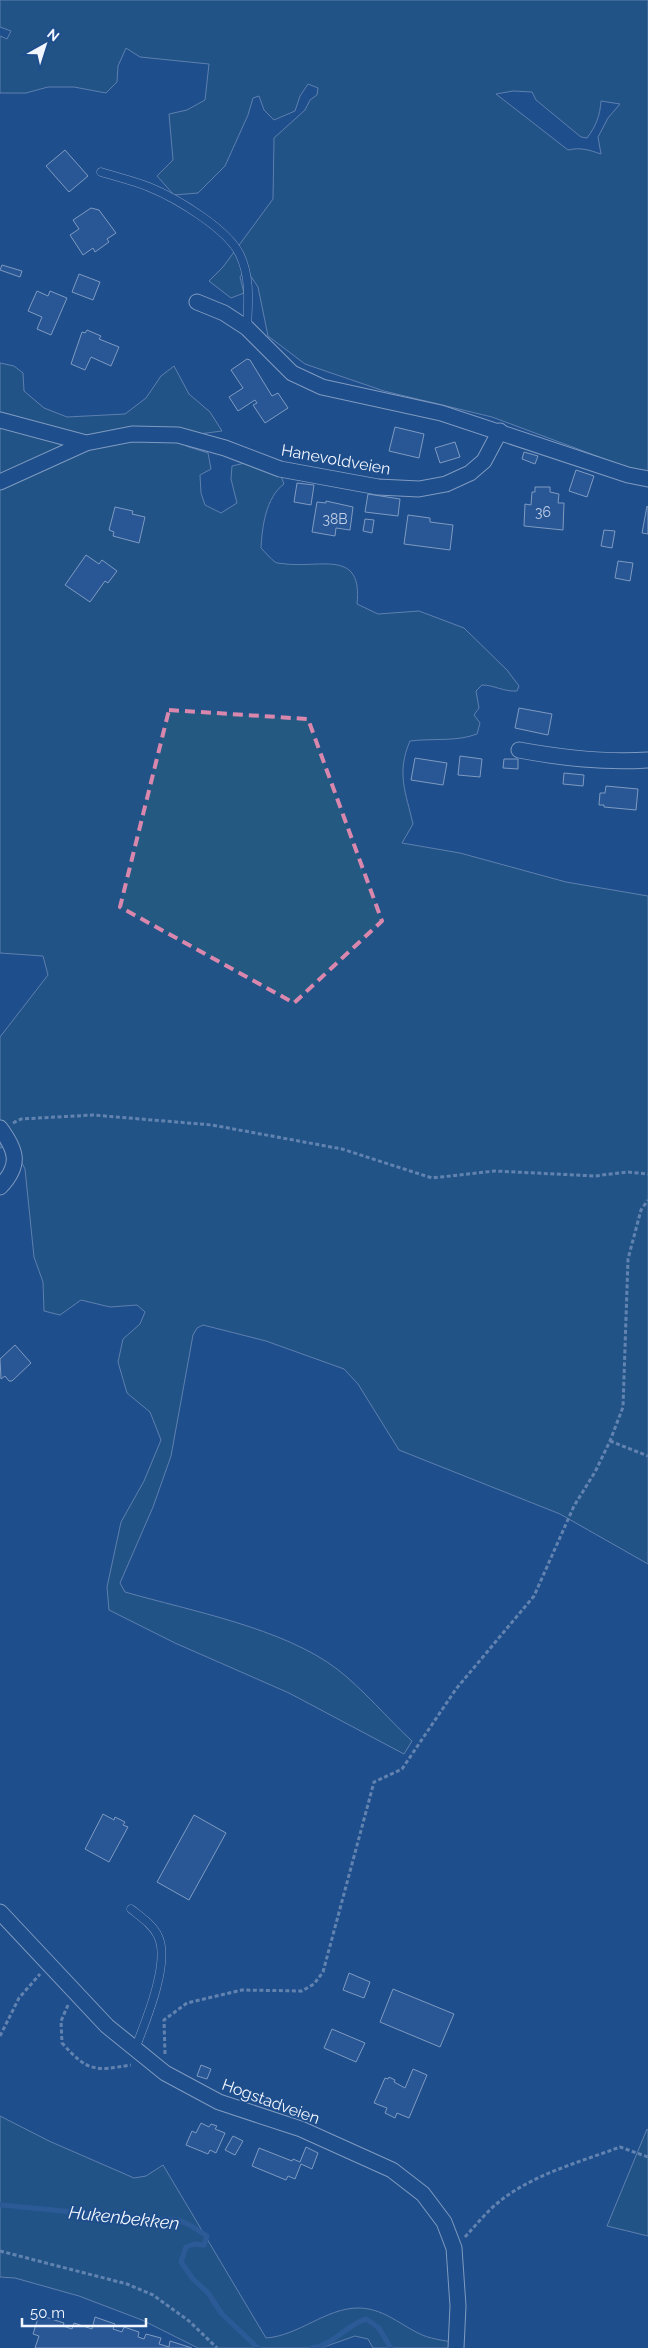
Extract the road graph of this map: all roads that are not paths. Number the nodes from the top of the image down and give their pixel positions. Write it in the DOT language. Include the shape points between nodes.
graph roads {
  1 [pos="101,172"];
  2 [pos="197,302"];
  3 [pos="247,328"];
  4 [pos="0,420"];
  5 [pos="500,431"];
  6 [pos="86,443"];
  7 [pos="648,479"];
  8 [pos="0,482"];
  9 [pos="519,750"];
  10 [pos="648,760"];
  11 [pos="0,1128"];
  12 [pos="0,1188"];
  13 [pos="131,1909"];
  14 [pos="0,1912"];
  15 [pos="136,2049"];
  16 [pos="456,2348"];
  1 -- 3 [label="lane" via="169,196 227,238 240,254 246,276"];
  2 -- 3 [label="street" via="224,313"];
  3 -- 5 [label="street" via="292,373 322,387 441,413"];
  4 -- 6 [label="street, Hanevoldveien"];
  5 -- 6 [label="street, Hanevoldveien" via="484,460 470,473 446,484 419,489 378,487 280,469 225,448 178,435 132,434"];
  5 -- 7 [label="street"];
  6 -- 8 [label="street, Hanevoldveien"];
  9 -- 10 [label="street" via="570,759"];
  11 -- 12 [label="street" via="14,1149 14,1164"];
  13 -- 15 [label="lane" via="154,1929 162,1952 157,1984"];
  14 -- 15 [label="street, Hogstadveien" via="107,2026"];
  15 -- 16 [label="street, Hogstadveien" via="165,2073 219,2102 301,2129 392,2170 423,2194 444,2222 454,2248 458,2306"];
}
